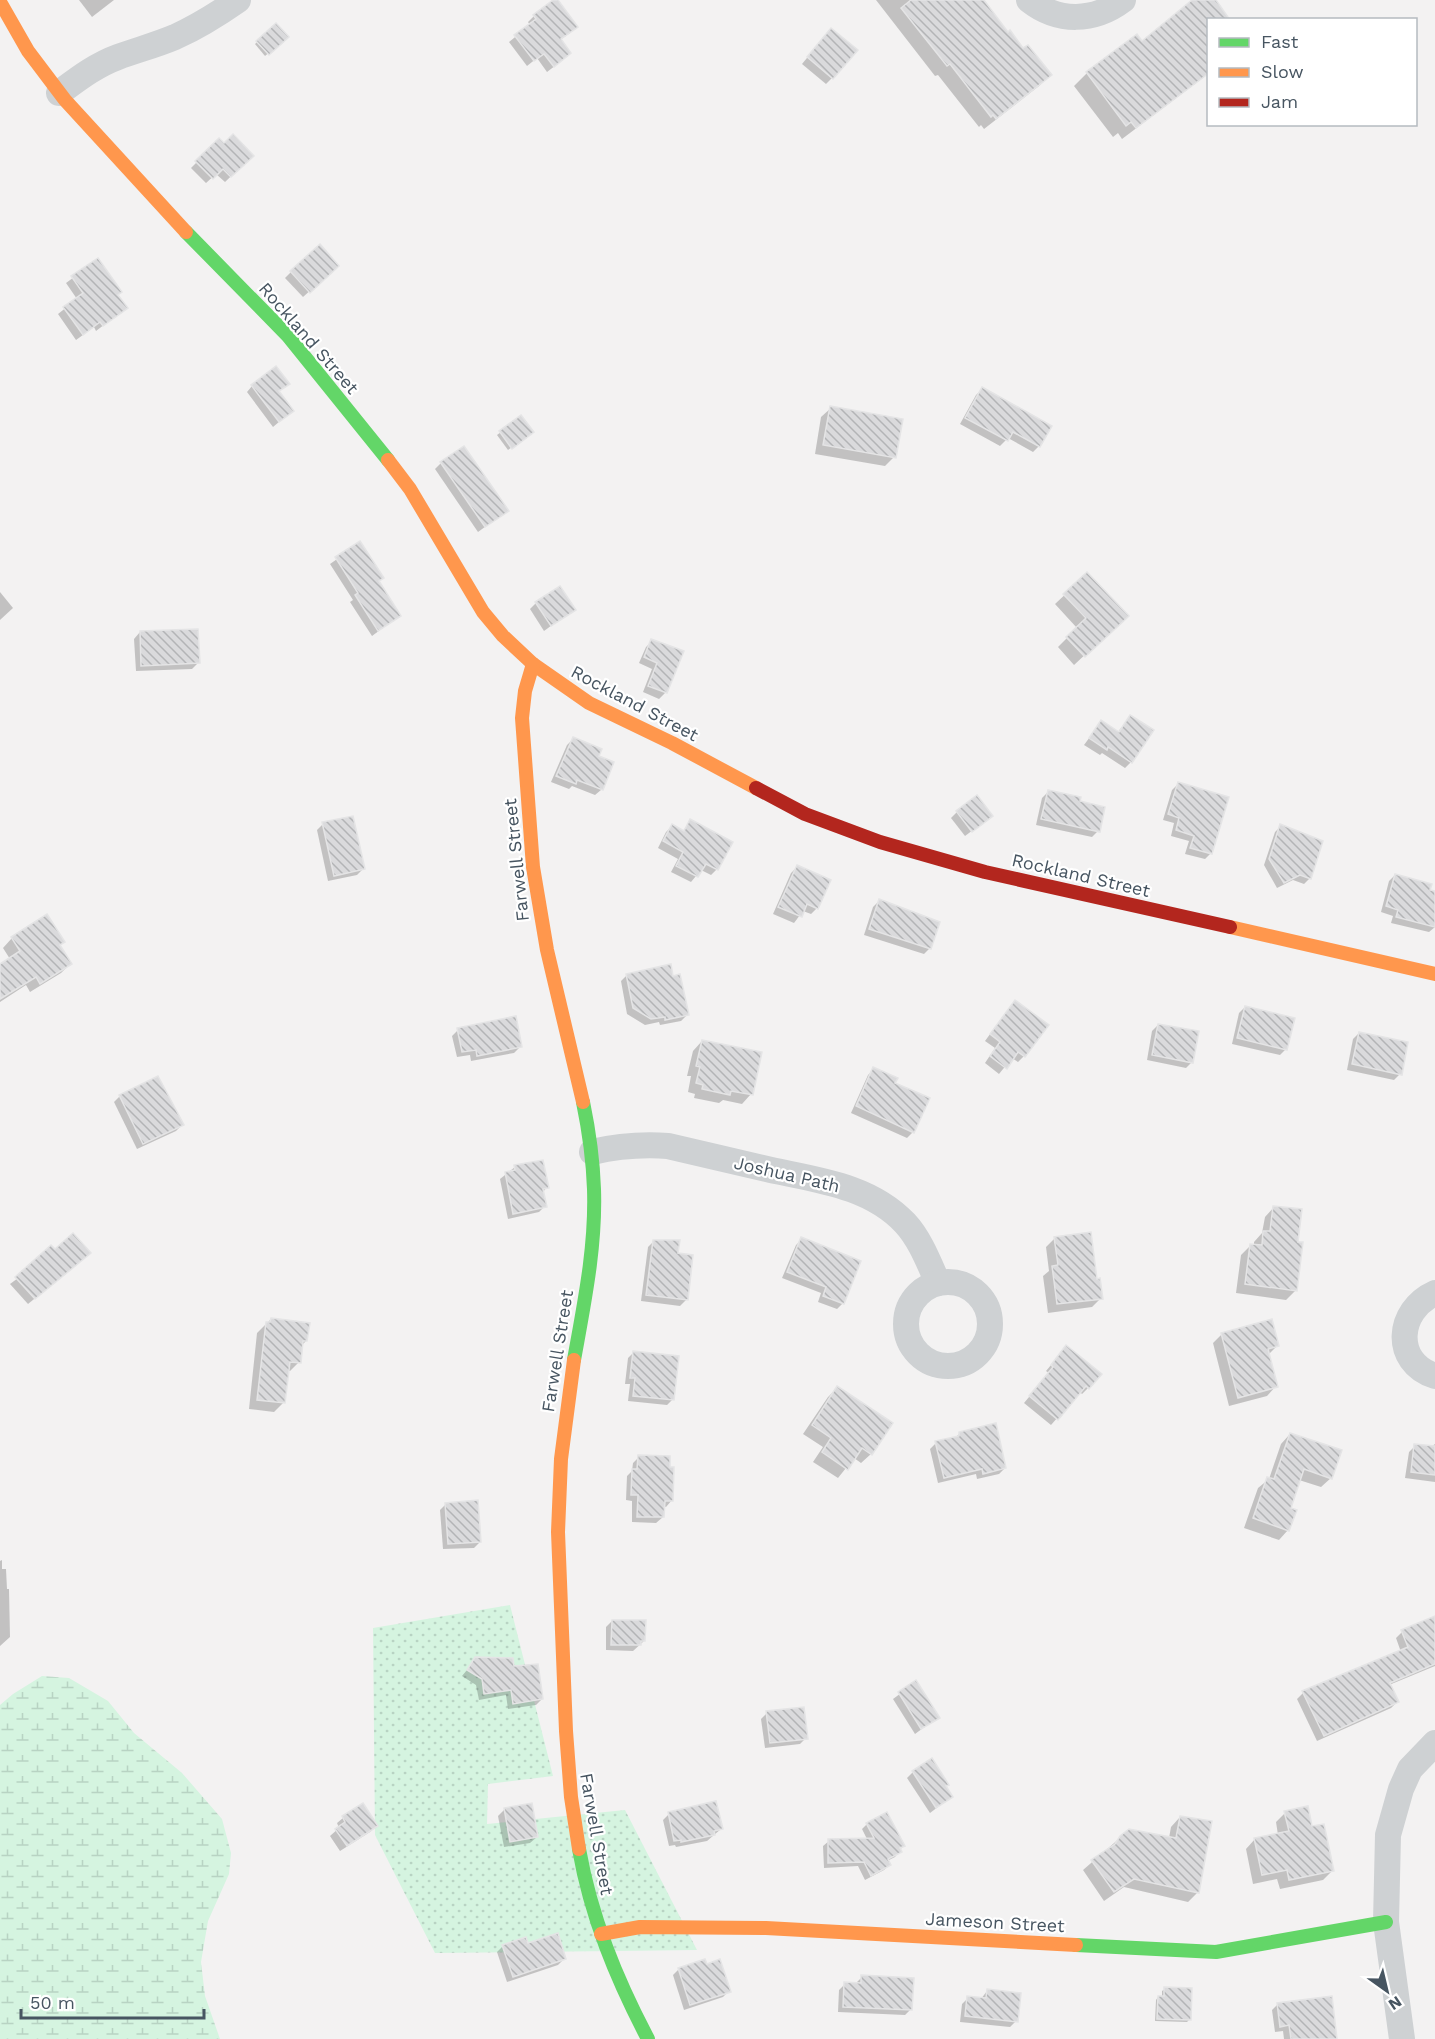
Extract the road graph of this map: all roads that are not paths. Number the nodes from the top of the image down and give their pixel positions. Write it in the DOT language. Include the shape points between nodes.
graph roads {
  1 [pos="238,0"];
  2 [pos="1029,0"];
  3 [pos="1123,0"];
  4 [pos="0,2"];
  5 [pos="59,93"];
  6 [pos="533,664"];
  7 [pos="1435,974"];
  8 [pos="592,1152"];
  9 [pos="938,1283"];
  10 [pos="1435,1293"];
  11 [pos="1435,1376"];
  12 [pos="1435,1743"];
  13 [pos="1386,1922"];
  14 [pos="601,1934"];
  15 [pos="648,2039"];
  16 [pos="1402,2039"];
  1 -- 5 [label="street" via="176,37 96,67"];
  2 -- 3 [label="street" via="1049,12 1074,17 1099,14"];
  4 -- 5 [label="street, Rockland Street" via="28,51"];
  5 -- 6 [label="street, Rockland Street" via="200,247 288,336 410,489 483,612"];
  6 -- 7 [label="street, Rockland Street" via="590,703 839,828 985,872"];
  6 -- 8 [label="street, Farwell Street" via="521,710 530,851 541,925"];
  8 -- 9 [label="street, Joshua Path" via="642,1144 668,1146 861,1192 885,1205 906,1224"];
  8 -- 14 [label="street, Farwell Street" via="593,1241 563,1430 558,1545 568,1778 581,1865"];
  10 -- 11 [label="street" via="1418,1303 1410,1314 1405,1336 1411,1359"];
  12 -- 13 [label="street" via="1410,1769 1388,1835"];
  13 -- 14 [label="street, Jameson Street" via="1216,1952 766,1928 640,1927"];
  13 -- 16 [label="street"];
  14 -- 15 [label="street, Farwell Street"];
}
